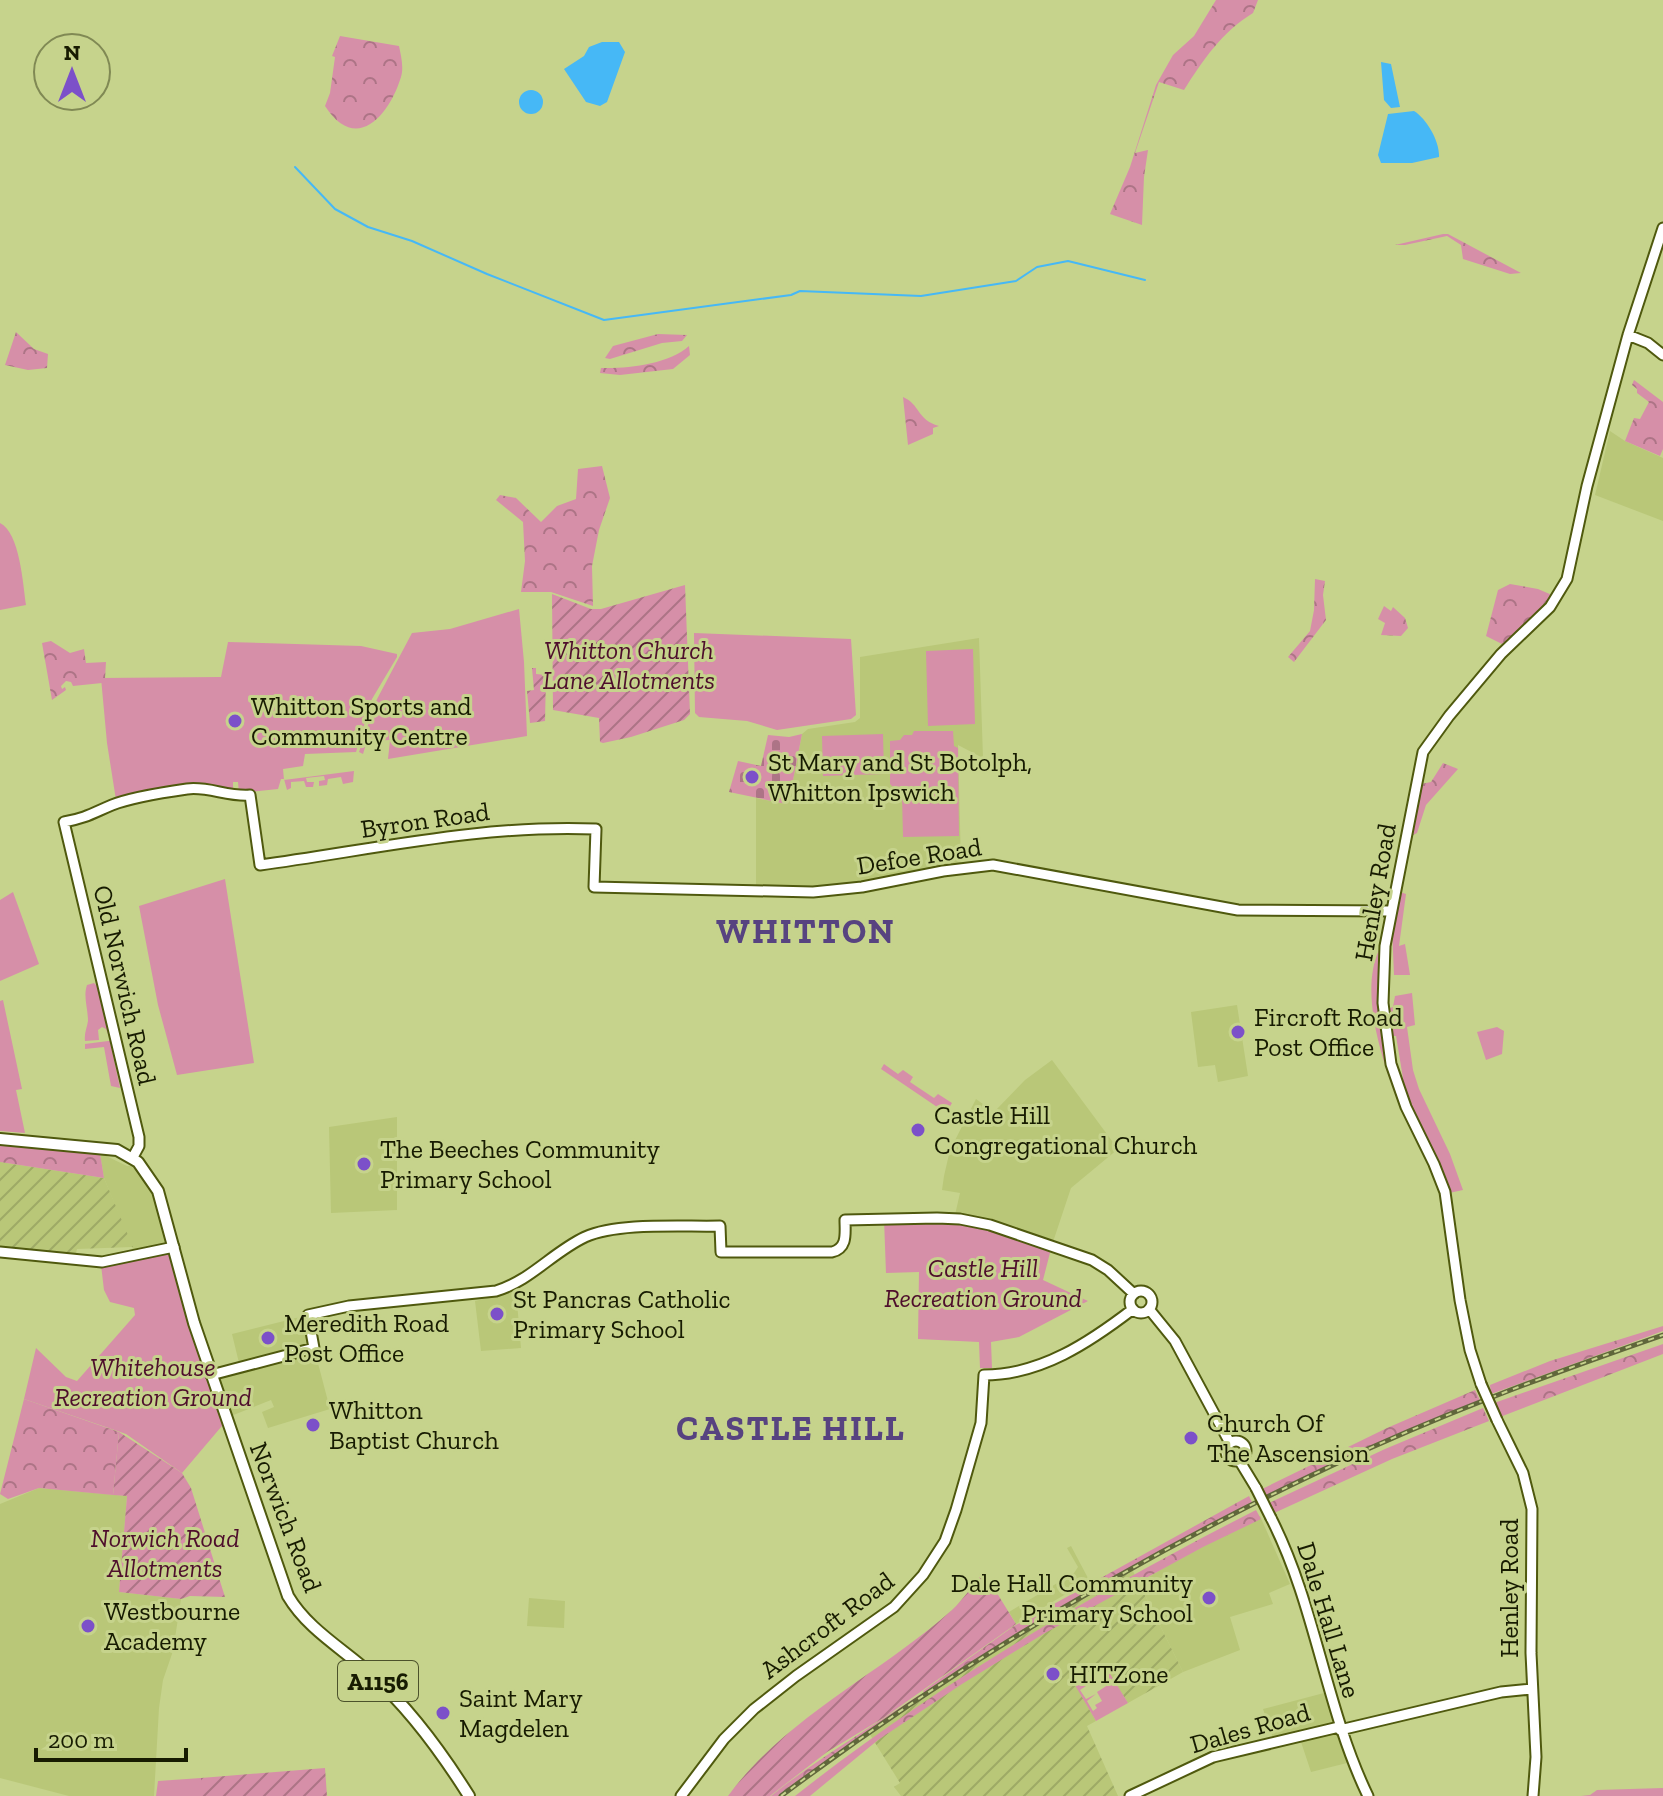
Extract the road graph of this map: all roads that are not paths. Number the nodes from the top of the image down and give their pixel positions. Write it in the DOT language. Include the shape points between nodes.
graph roads {
  1 [pos="1663,228"];
  2 [pos="1628,335"];
  3 [pos="1663,355"];
  4 [pos="260,865"];
  5 [pos="594,887"];
  6 [pos="1391,911"];
  7 [pos="0,1139"];
  8 [pos="133,1157"];
  9 [pos="174,1247"];
  10 [pos="0,1252"];
  11 [pos="1134,1294"];
  12 [pos="1133,1309"];
  13 [pos="1149,1309"];
  14 [pos="211,1375"];
  15 [pos="1532,1689"];
  16 [pos="1340,1728"];
  17 [pos="469,1796"];
  18 [pos="681,1796"];
  19 [pos="1130,1796"];
  20 [pos="1368,1796"];
  21 [pos="1533,1796"];
  1 -- 2 [label="street, Henley Road"];
  2 -- 3 [label="street"];
  2 -- 6 [label="street, Henley Road" via="1567,579 1550,607 1501,654 1424,749"];
  4 -- 5 [label="street, Byron Road" via="498,831 596,829"];
  4 -- 8 [label="street, Old Norwich Road" via="250,795 189,789 115,804 64,822 139,1137"];
  5 -- 6 [label="street, Defoe Road" via="822,892 993,865 1238,910"];
  6 -- 15 [label="street, Henley Road, bridge" via="1382,987 1388,1050 1406,1107 1445,1192 1463,1316 1481,1384 1526,1482 1532,1509"];
  7 -- 8 [label="main road" via="106,1148"];
  8 -- 9 [label="main road, Norwich Road" via="157,1188"];
  9 -- 10 [label="street" via="102,1262"];
  9 -- 14 [label="main road, Norwich Road / A1156"];
  11 -- 12 [label="street"];
  11 -- 13 [label="street" via="1148,1294"];
  11 -- 14 [label="street" via="1092,1260 990,1225 937,1218 845,1220 845,1240 832,1252 721,1252 720,1226 601,1232 496,1291 308,1315 314,1348"];
  12 -- 13 [label="street"];
  12 -- 18 [label="street, Ashcroft Road" via="1067,1352 1020,1371 984,1375 983,1414 961,1493 945,1541 923,1575 894,1607 754,1709"];
  13 -- 16 [label="street, Dale Hall Lane, bridge" via="1175,1341 1230,1443 1227,1456 1239,1460 1271,1518 1296,1574"];
  14 -- 17 [label="main road, Norwich Road / A1156" via="290,1600 391,1694"];
  15 -- 16 [label="street, Dales Road"];
  15 -- 21 [label="street, Henley Road"];
  16 -- 19 [label="street, Dales Road" via="1213,1757"];
  16 -- 20 [label="street, Dale Hall Lane"];
}
